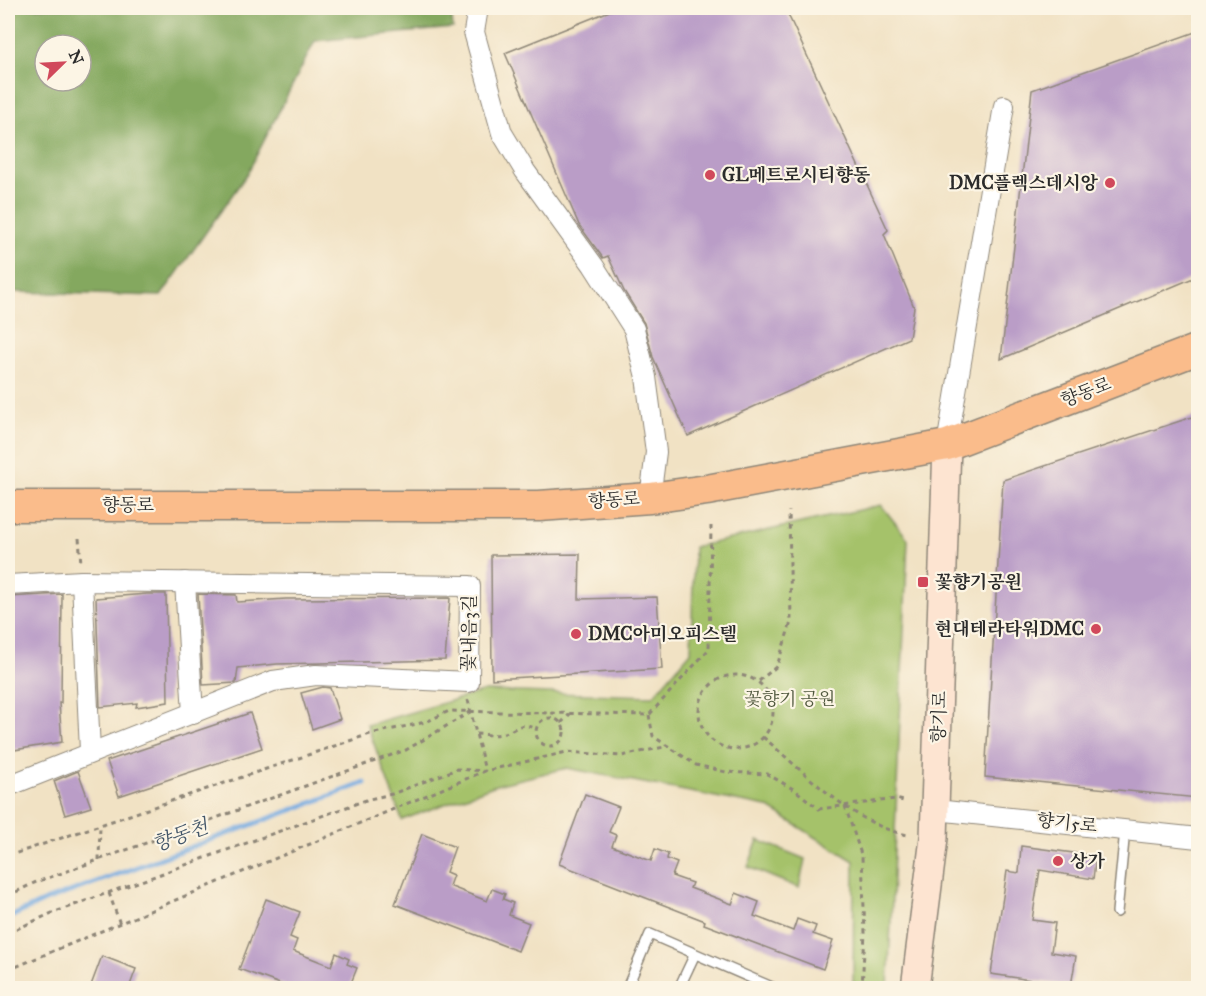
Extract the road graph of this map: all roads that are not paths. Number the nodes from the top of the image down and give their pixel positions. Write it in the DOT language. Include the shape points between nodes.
graph roads {
  1 [pos="478,8"];
  2 [pos="1004,106"];
  3 [pos="1198,349"];
  4 [pos="947,445"];
  5 [pos="650,498"];
  6 [pos="8,506"];
  7 [pos="82,581"];
  8 [pos="185,582"];
  9 [pos="8,585"];
  10 [pos="193,714"];
  11 [pos="90,752"];
  12 [pos="8,786"];
  13 [pos="936,810"];
  14 [pos="1125,830"];
  15 [pos="1198,838"];
  16 [pos="1117,912"];
  17 [pos="694,954"];
  18 [pos="752,979"];
  19 [pos="627,988"];
  20 [pos="679,988"];
  21 [pos="748,988"];
  22 [pos="774,988"];
  23 [pos="915,988"];
  1 -- 5 [label="street" via="474,32 502,133 634,328 646,378 656,452"];
  2 -- 4 [label="street"];
  3 -- 4 [label="main road, 향동로"];
  4 -- 5 [label="main road, 향동로"];
  4 -- 13 [label="main road, 향기로"];
  5 -- 6 [label="main road, 향동로" via="539,506"];
  7 -- 8 [label="street, 꽃내음3길"];
  7 -- 9 [label="street, 꽃내음3길"];
  7 -- 11 [label="street"];
  8 -- 10 [label="street"];
  8 -- 10 [label="street, 꽃내음3길" via="470,586 468,682 316,675 273,681"];
  10 -- 11 [label="street, 꽃내음3길"];
  11 -- 12 [label="street, 꽃내음3길"];
  13 -- 14 [label="street, 향기5로"];
  13 -- 23 [label="main road, 향기로"];
  14 -- 15 [label="street, 향기5로"];
  14 -- 16 [label="lane"];
  17 -- 18 [label="lane"];
  17 -- 19 [label="lane" via="650,934"];
  17 -- 20 [label="lane"];
  18 -- 21 [label="lane"];
  18 -- 22 [label="lane"];
}
